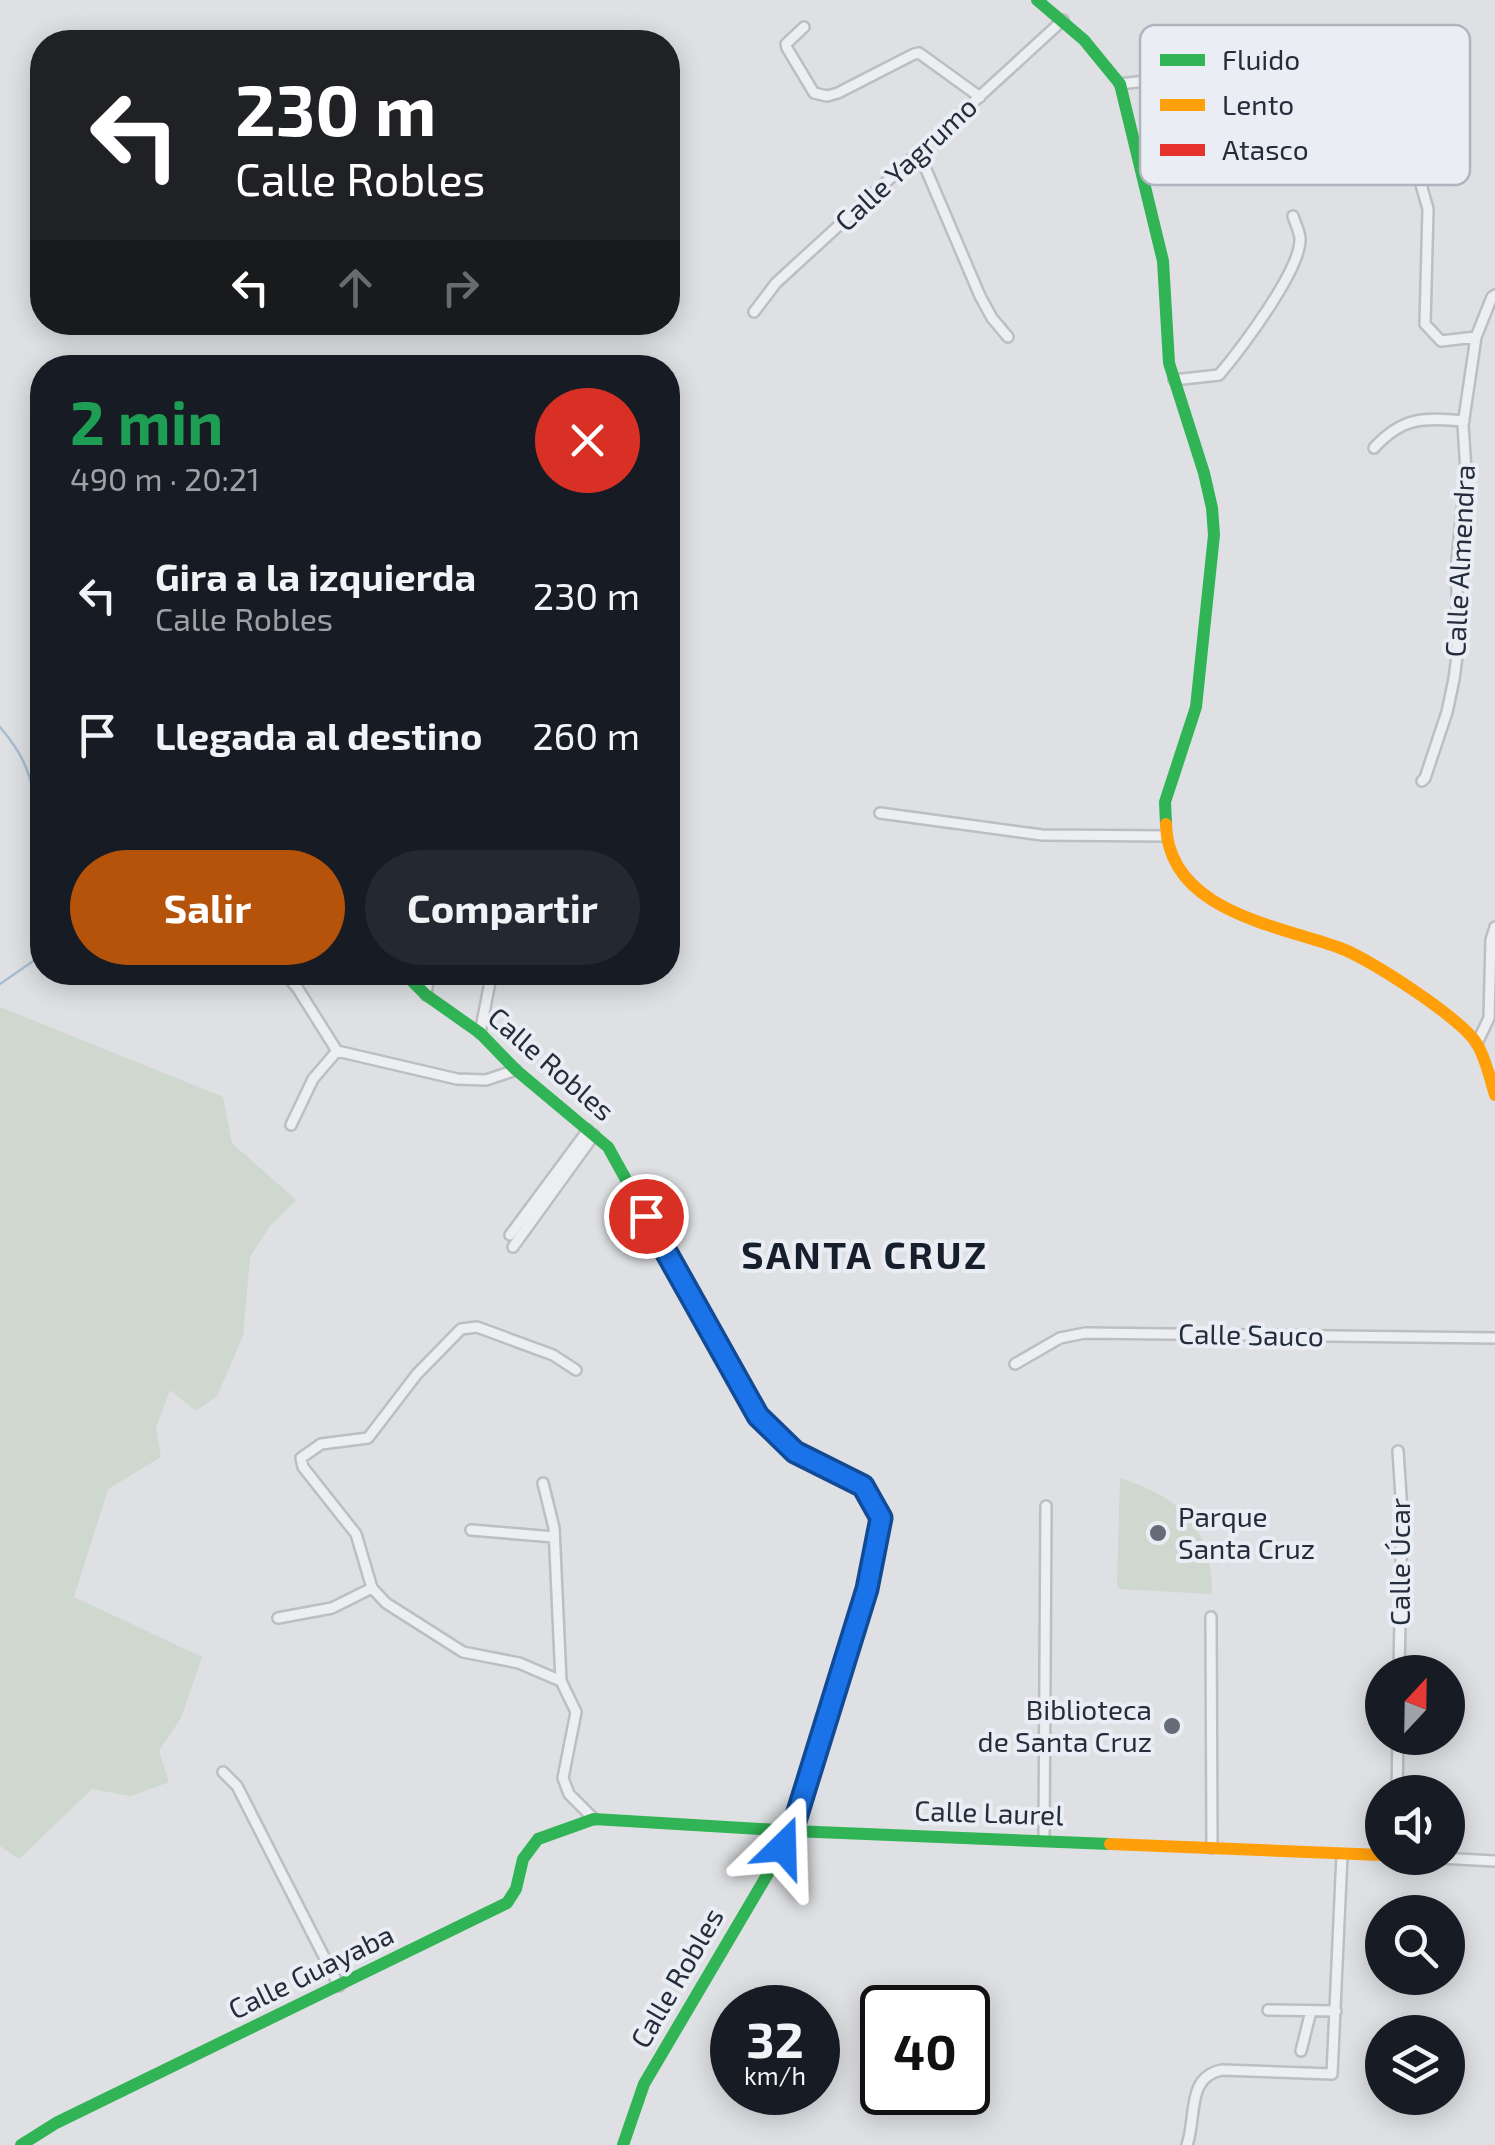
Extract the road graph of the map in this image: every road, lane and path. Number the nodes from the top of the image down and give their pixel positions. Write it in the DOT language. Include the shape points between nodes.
graph roads {
  1 [pos="1037,0"];
  2 [pos="1062,20"];
  3 [pos="804,27"];
  4 [pos="1140,82"];
  5 [pos="1120,84"];
  6 [pos="980,97"];
  7 [pos="919,153"];
  8 [pos="1140,166"];
  9 [pos="1145,185"];
  10 [pos="1422,185"];
  11 [pos="1293,216"];
  12 [pos="1495,296"];
  13 [pos="754,312"];
  14 [pos="1008,337"];
  15 [pos="1476,337"];
  16 [pos="1174,380"];
  17 [pos="1464,420"];
  18 [pos="1374,448"];
  19 [pos="1422,781"];
  20 [pos="880,814"];
  21 [pos="1166,836"];
  22 [pos="1495,927"];
  23 [pos="295,985"];
  24 [pos="416,985"];
  25 [pos="427,985"];
  26 [pos="489,985"];
  27 [pos="426,995"];
  28 [pos="480,1033"];
  29 [pos="1477,1042"];
  30 [pos="337,1051"];
  31 [pos="516,1070"];
  32 [pos="1495,1095"];
  33 [pos="290,1125"];
  34 [pos="591,1133"];
  35 [pos="510,1235"];
  36 [pos="513,1247"];
  37 [pos="1495,1338"];
  38 [pos="1015,1364"];
  39 [pos="576,1370"];
  40 [pos="1398,1451"];
  41 [pos="543,1483"];
  42 [pos="1046,1506"];
  43 [pos="471,1530"];
  44 [pos="554,1537"];
  45 [pos="372,1588"];
  46 [pos="1211,1617"];
  47 [pos="278,1618"];
  48 [pos="1399,1655"];
  49 [pos="561,1681"];
  50 [pos="223,1772"];
  51 [pos="594,1819"];
  52 [pos="792,1831"];
  53 [pos="1044,1840"];
  54 [pos="1212,1848"];
  55 [pos="1342,1855"];
  56 [pos="1365,1855"];
  57 [pos="1465,1859"];
  58 [pos="1495,1860"];
  59 [pos="340,1986"];
  60 [pos="1268,2010"];
  61 [pos="1312,2011"];
  62 [pos="1336,2012"];
  63 [pos="1300,2051"];
  64 [pos="21,2145"];
  65 [pos="623,2145"];
  66 [pos="1187,2145"];
  1 -- 2 [label="street"];
  2 -- 5 [label="street"];
  2 -- 6 [label="street, Calle Yagrumo"];
  3 -- 6 [label="street" via="787,48 821,95 919,53"];
  4 -- 5 [label="street"];
  5 -- 8 [label="street"];
  6 -- 7 [label="street, Calle Yagrumo"];
  7 -- 13 [label="street, Calle Yagrumo" via="776,283"];
  7 -- 14 [label="street" via="980,296"];
  9 -- 16 [label="street" via="1163,260"];
  10 -- 15 [label="street" via="1428,209 1424,324 1441,341"];
  11 -- 16 [label="street" via="1300,238 1292,268 1240,350 1219,375"];
  12 -- 15 [label="street, Calle Almendra"];
  15 -- 17 [label="street, Calle Almendra"];
  16 -- 21 [label="street" via="1204,473 1214,535 1196,707 1165,802"];
  17 -- 18 [label="street" via="1407,422"];
  17 -- 19 [label="street, Calle Almendra" via="1454,679"];
  20 -- 21 [label="street" via="1042,835"];
  21 -- 29 [label="street" via="1180,872 1208,898 1251,920 1345,949 1434,1003"];
  22 -- 29 [label="street" via="1490,1018"];
  23 -- 30 [label="street"];
  24 -- 27 [label="street, Calle Robles"];
  25 -- 27 [label="street"];
  26 -- 28 [label="street"];
  27 -- 28 [label="street, Calle Robles"];
  28 -- 31 [label="street, Calle Robles"];
  29 -- 32 [label="street"];
  30 -- 31 [label="street" via="457,1079 486,1080"];
  30 -- 33 [label="street"];
  31 -- 34 [label="street, Calle Robles"];
  34 -- 35 [label="street"];
  34 -- 36 [label="street"];
  34 -- 52 [label="street, Calle Robles" via="608,1146 758,1416 795,1452 863,1486 881,1518 867,1589"];
  37 -- 38 [label="street, Calle Sauco" via="1086,1333 1060,1338"];
  39 -- 45 [label="street" via="477,1327 461,1329 368,1438 321,1444 302,1458 356,1534"];
  40 -- 48 [label="street, Calle Úcar"];
  41 -- 44 [label="street"];
  42 -- 53 [label="street"];
  43 -- 44 [label="street"];
  44 -- 49 [label="street"];
  45 -- 47 [label="street" via="332,1608"];
  45 -- 49 [label="street" via="463,1652 520,1663"];
  46 -- 54 [label="street"];
  49 -- 51 [label="street" via="576,1712 563,1778"];
  50 -- 59 [label="street" via="237,1786"];
  51 -- 52 [label="street, Calle Laurel"];
  51 -- 59 [label="street, Calle Guayaba" via="538,1839 507,1903"];
  52 -- 53 [label="street, Calle Laurel"];
  52 -- 65 [label="street, Calle Robles" via="644,2084"];
  53 -- 54 [label="street, Calle Laurel"];
  54 -- 55 [label="street, Calle Laurel"];
  55 -- 56 [label="street, Calle Laurel"];
  55 -- 62 [label="street"];
  57 -- 58 [label="street"];
  59 -- 64 [label="street, Calle Guayaba"];
  60 -- 61 [label="street"];
  61 -- 62 [label="street"];
  61 -- 63 [label="street"];
  62 -- 66 [label="street" via="1332,2074 1208,2073 1197,2086"];
}
